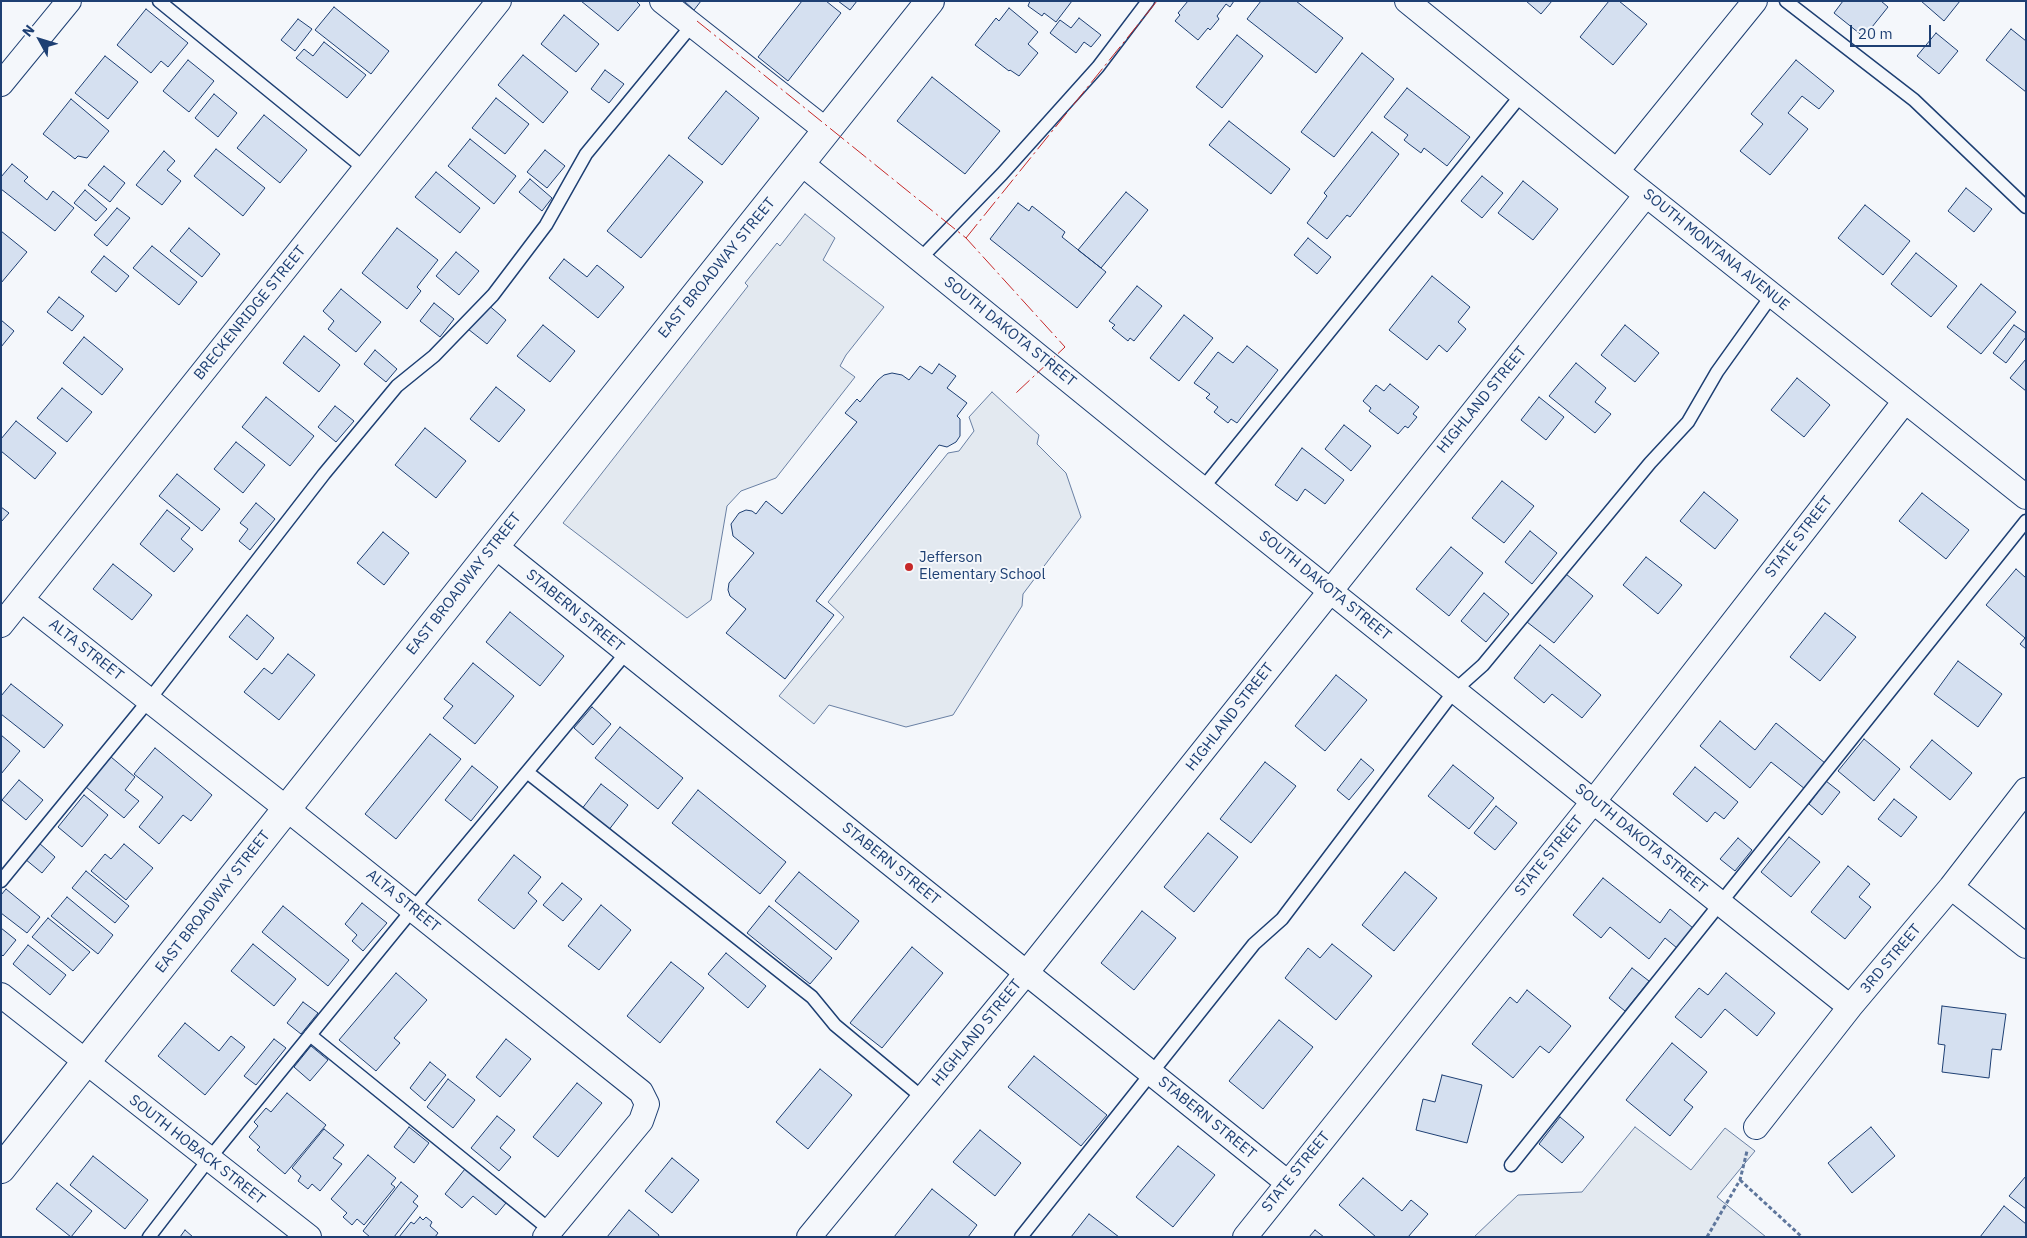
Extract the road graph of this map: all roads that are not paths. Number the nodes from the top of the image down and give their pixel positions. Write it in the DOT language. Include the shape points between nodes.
graph roads {
  1 [pos="69,1"];
  2 [pos="159,1"];
  3 [pos="499,1"];
  4 [pos="662,1"];
  5 [pos="930,1"];
  6 [pos="1148,1"];
  7 [pos="1407,1"];
  8 [pos="1755,1"];
  9 [pos="1786,1"];
  10 [pos="692,25"];
  11 [pos="1,84"];
  12 [pos="1522,94"];
  13 [pos="827,131"];
  14 [pos="801,164"];
  15 [pos="365,169"];
  16 [pos="1617,171"];
  17 [pos="1646,195"];
  18 [pos="2026,207"];
  19 [pos="920,259"];
  20 [pos="1772,295"];
  21 [pos="1905,401"];
  22 [pos="1202,489"];
  23 [pos="2026,497"];
  24 [pos="2026,522"];
  25 [pos="494,546"];
  26 [pos="1330,591"];
  27 [pos="22,600"];
  28 [pos="1,625"];
  29 [pos="626,653"];
  30 [pos="1455,690"];
  31 [pos="149,700"];
  32 [pos="527,772"];
  33 [pos="2026,790"];
  34 [pos="1593,802"];
  35 [pos="287,809"];
  36 [pos="1,881"];
  37 [pos="1951,887"];
  38 [pos="1721,904"];
  39 [pos="412,908"];
  40 [pos="2026,946"];
  41 [pos="1026,973"];
  42 [pos="1,995"];
  43 [pos="1850,1007"];
  44 [pos="310,1035"];
  45 [pos="86,1063"];
  46 [pos="1152,1074"];
  47 [pos="924,1098"];
  48 [pos="1756,1127"];
  49 [pos="209,1159"];
  50 [pos="1511,1165"];
  51 [pos="1,1169"];
  52 [pos="1288,1183"];
  53 [pos="551,1234"];
  54 [pos="149,1237"];
  55 [pos="308,1237"];
  56 [pos="810,1237"];
  57 [pos="1021,1237"];
  58 [pos="1244,1237"];
  1 -- 11 [label="street"];
  2 -- 15 [label="lane"];
  3 -- 15 [label="street, BRECKENRIDGE STREET"];
  4 -- 10 [label="street"];
  5 -- 13 [label="street, EAST BROADWAY STREET"];
  6 -- 19 [label="lane" via="1098,67"];
  7 -- 12 [label="street, SOUTH MONTANA AVENUE"];
  8 -- 16 [label="street"];
  9 -- 18 [label="lane" via="1914,100"];
  10 -- 13 [label="street"];
  10 -- 31 [label="lane" via="586,154 546,225 493,294 434,356 397,386 324,474"];
  12 -- 16 [label="street, SOUTH MONTANA AVENUE"];
  12 -- 22 [label="lane"];
  13 -- 14 [label="street, EAST BROADWAY STREET"];
  14 -- 19 [label="street, SOUTH DAKOTA STREET"];
  14 -- 25 [label="street, EAST BROADWAY STREET"];
  15 -- 27 [label="street, BRECKENRIDGE STREET"];
  16 -- 17 [label="street, SOUTH MONTANA AVENUE"];
  17 -- 20 [label="street, SOUTH MONTANA AVENUE"];
  17 -- 26 [label="street, HIGHLAND STREET"];
  19 -- 22 [label="street, SOUTH DAKOTA STREET"];
  20 -- 21 [label="street, SOUTH MONTANA AVENUE"];
  20 -- 30 [label="lane" via="1717,372 1688,422 1483,665"];
  21 -- 23 [label="street, SOUTH MONTANA AVENUE"];
  21 -- 34 [label="street, STATE STREET"];
  22 -- 26 [label="street, SOUTH DAKOTA STREET"];
  24 -- 38 [label="lane"];
  25 -- 29 [label="street, STABERN STREET"];
  25 -- 35 [label="street, EAST BROADWAY STREET"];
  26 -- 30 [label="street, SOUTH DAKOTA STREET"];
  26 -- 41 [label="street, HIGHLAND STREET"];
  27 -- 28 [label="street, BRECKENRIDGE STREET"];
  27 -- 31 [label="street, ALTA STREET"];
  29 -- 32 [label="lane"];
  29 -- 41 [label="street, STABERN STREET"];
  30 -- 34 [label="street, SOUTH DAKOTA STREET"];
  30 -- 46 [label="lane" via="1282,919 1254,944"];
  31 -- 35 [label="street, ALTA STREET"];
  31 -- 36 [label="lane"];
  32 -- 39 [label="lane"];
  32 -- 47 [label="lane" via="812,997 835,1025"];
  33 -- 37 [label="street, 3RD STREET"];
  34 -- 38 [label="street, SOUTH DAKOTA STREET"];
  34 -- 52 [label="street, STATE STREET"];
  35 -- 39 [label="street, ALTA STREET"];
  35 -- 45 [label="street, EAST BROADWAY STREET"];
  37 -- 40 [label="street"];
  37 -- 43 [label="street, 3RD STREET"];
  38 -- 43 [label="street, SOUTH DAKOTA STREET"];
  38 -- 50 [label="lane"];
  39 -- 44 [label="lane"];
  39 -- 53 [label="street, ALTA STREET" via="641,1092 647,1104 641,1121"];
  41 -- 46 [label="street, STABERN STREET"];
  41 -- 47 [label="street, HIGHLAND STREET"];
  42 -- 45 [label="street, SOUTH HOBACK STREET"];
  43 -- 48 [label="street, 3RD STREET"];
  44 -- 49 [label="lane"];
  44 -- 53 [label="lane"];
  45 -- 49 [label="street, SOUTH HOBACK STREET"];
  45 -- 51 [label="street, EAST BROADWAY STREET"];
  46 -- 52 [label="street, STABERN STREET"];
  46 -- 57 [label="lane"];
  47 -- 56 [label="street, HIGHLAND STREET"];
  49 -- 54 [label="lane"];
  49 -- 55 [label="street, SOUTH HOBACK STREET"];
  52 -- 58 [label="street, STATE STREET"];
}
